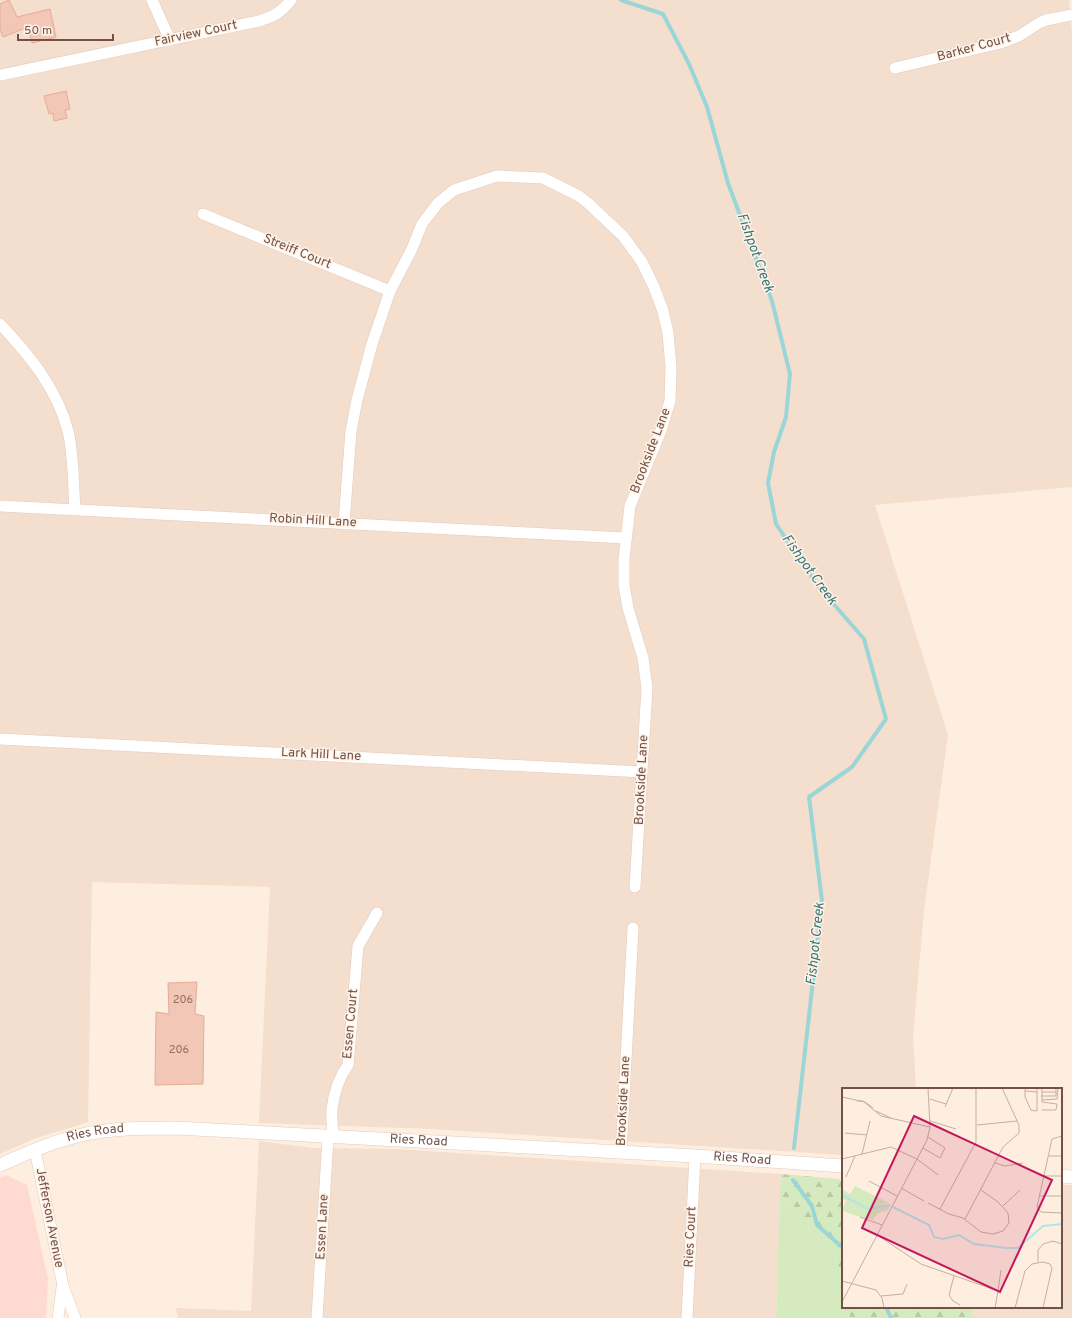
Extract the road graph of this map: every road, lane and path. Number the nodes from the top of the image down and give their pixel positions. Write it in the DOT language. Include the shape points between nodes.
graph roads {
  1 [pos="152,0"];
  2 [pos="290,0"];
  3 [pos="1072,15"];
  4 [pos="170,40"];
  5 [pos="896,68"];
  6 [pos="0,75"];
  7 [pos="203,214"];
  8 [pos="390,291"];
  9 [pos="0,324"];
  10 [pos="0,506"];
  11 [pos="76,509"];
  12 [pos="344,523"];
  13 [pos="626,538"];
  14 [pos="0,739"];
  15 [pos="642,772"];
  16 [pos="635,888"];
  17 [pos="377,913"];
  18 [pos="633,928"];
  19 [pos="330,1137"];
  20 [pos="35,1150"];
  21 [pos="621,1153"];
  22 [pos="695,1156"];
  23 [pos="0,1165"];
  24 [pos="842,1166"];
  25 [pos="1062,1176"];
  26 [pos="1072,1177"];
  27 [pos="63,1286"];
  28 [pos="58,1318"];
  29 [pos="75,1318"];
  30 [pos="317,1318"];
  31 [pos="687,1318"];
  1 -- 4 [label="street"];
  2 -- 4 [label="street, Fairview Court" via="284,9 272,16"];
  3 -- 5 [label="street, Barker Court" via="1046,20 1019,36 1000,43"];
  4 -- 6 [label="street, Fairview Court"];
  7 -- 8 [label="street, Streiff Court"];
  8 -- 12 [label="street, Brookside Lane" via="357,400 351,431"];
  8 -- 13 [label="street, Brookside Lane" via="422,224 438,203 454,190 497,176 543,178 564,187 589,204 623,236 642,262 663,311 671,367 670,401 660,433 630,506"];
  9 -- 11 [label="street" via="32,359 48,384 63,416 70,444"];
  10 -- 11 [label="street, Robin Hill Lane"];
  11 -- 12 [label="street, Robin Hill Lane"];
  12 -- 13 [label="street, Robin Hill Lane"];
  13 -- 15 [label="street, Brookside Lane" via="624,585 643,658 647,688"];
  14 -- 15 [label="street, Lark Hill Lane"];
  15 -- 16 [label="street, Brookside Lane"];
  17 -- 19 [label="street, Essen Court" via="358,946 348,1065 338,1083"];
  18 -- 21 [label="street, Brookside Lane"];
  19 -- 20 [label="street, Ries Road" via="144,1128 82,1135"];
  19 -- 21 [label="street, Ries Road"];
  19 -- 30 [label="street, Essen Lane"];
  20 -- 23 [label="street, Ries Road"];
  20 -- 27 [label="street, Jefferson Avenue"];
  21 -- 22 [label="street, Ries Road"];
  22 -- 24 [label="street, Ries Road"];
  22 -- 31 [label="street, Ries Court"];
  25 -- 26 [label="street"];
  27 -- 28 [label="street, Jefferson Avenue"];
  27 -- 29 [label="street, Jefferson Avenue"];
}
